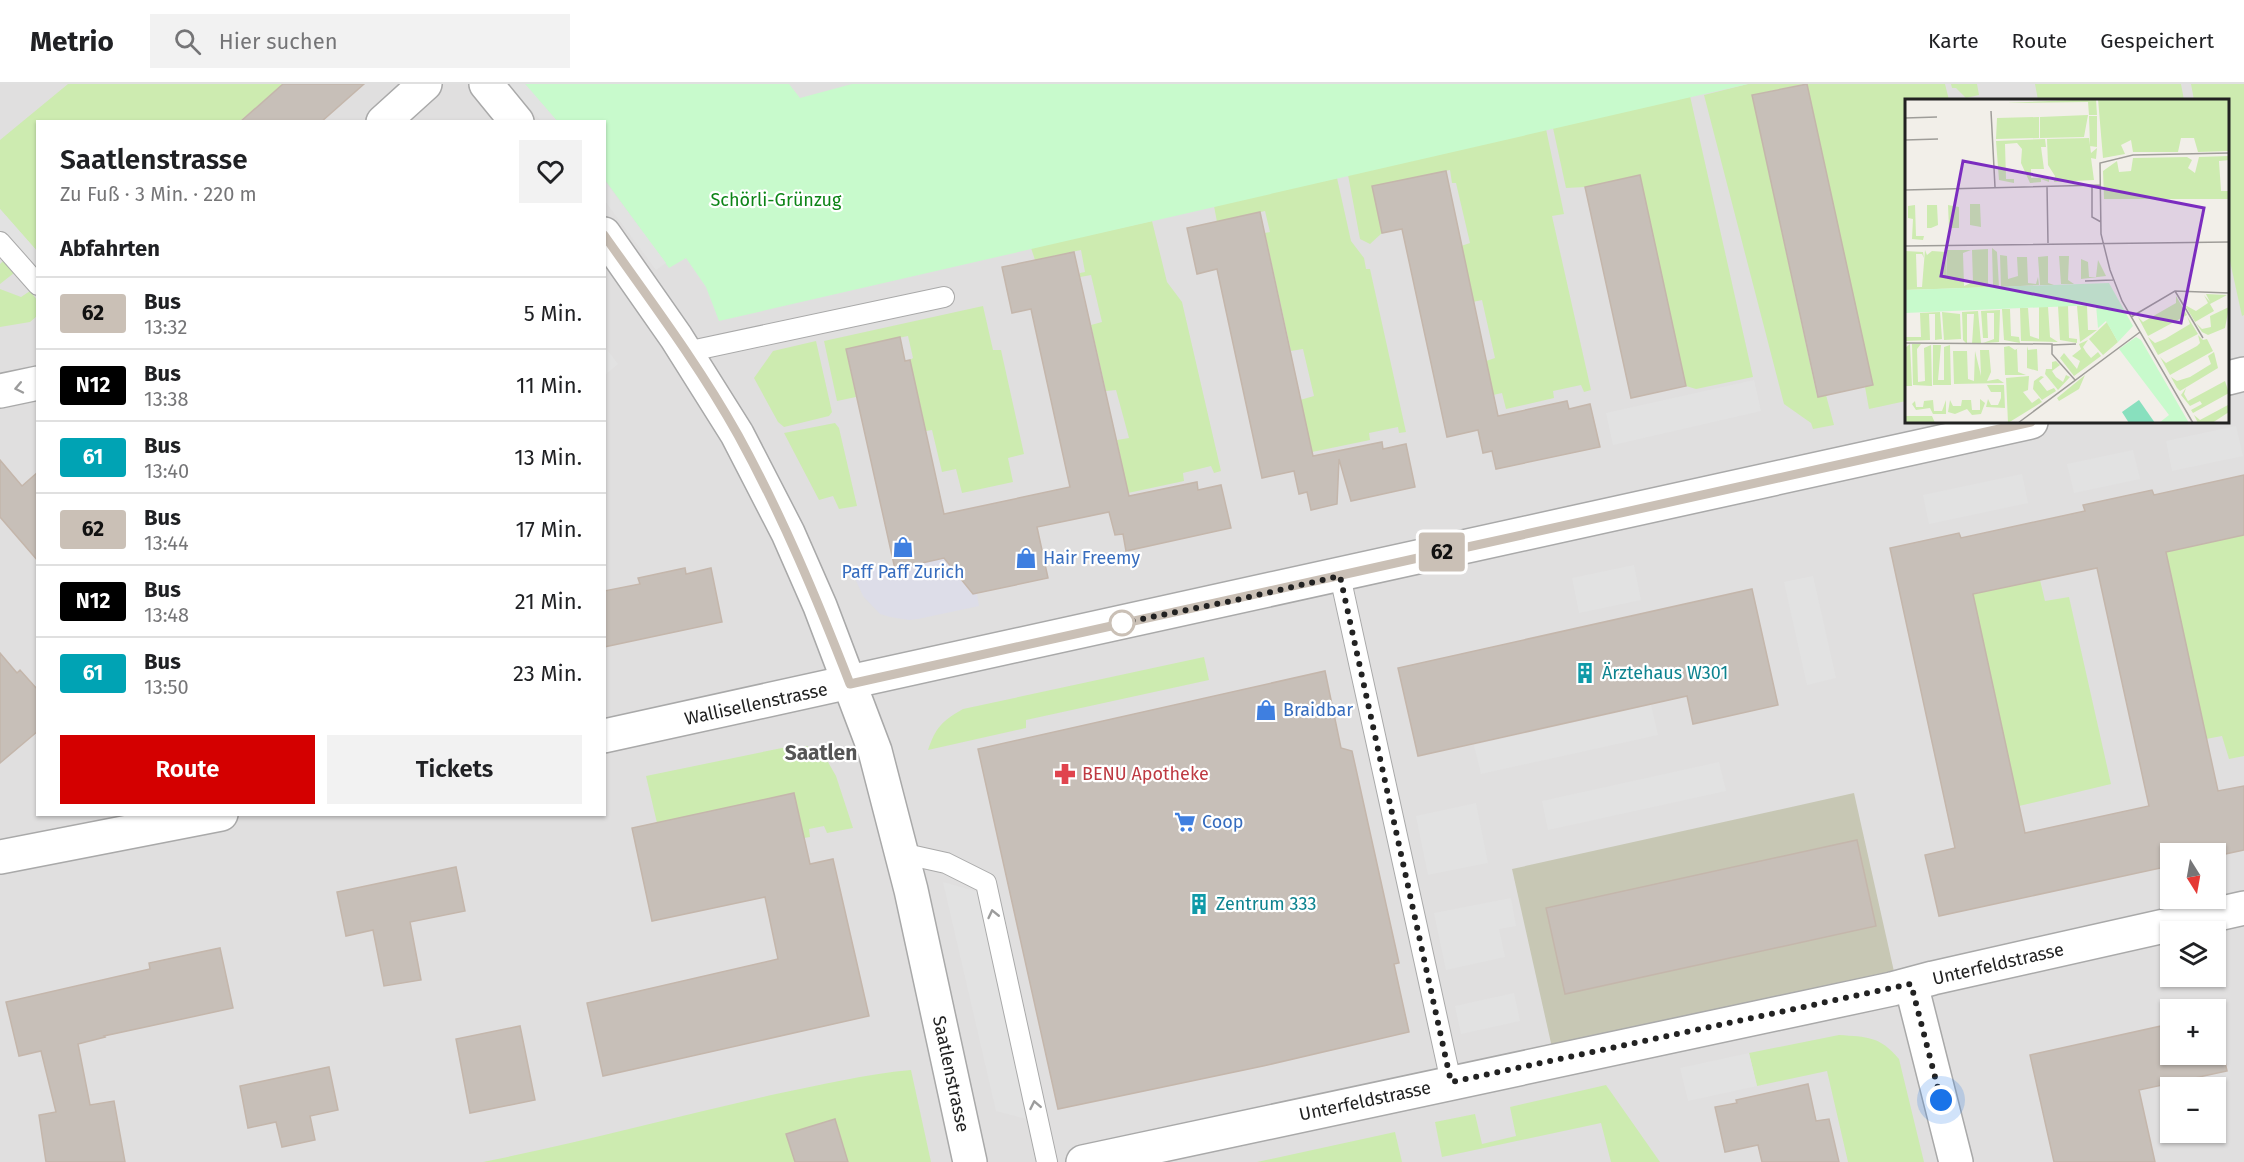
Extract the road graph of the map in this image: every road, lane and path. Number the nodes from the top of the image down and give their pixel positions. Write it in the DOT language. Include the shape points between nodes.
graph roads {
  1 [pos="425,84"];
  2 [pos="486,84"];
  3 [pos="385,120"];
  4 [pos="515,120"];
  5 [pos="606,237"];
  6 [pos="0,242"];
  7 [pos="36,283"];
  8 [pos="944,297"];
  9 [pos="686,352"];
  10 [pos="2244,374"];
  11 [pos="2229,378"];
  12 [pos="36,383"];
  13 [pos="0,391"];
  14 [pos="2027,423"];
  15 [pos="1340,576"];
  16 [pos="850,684"];
  17 [pos="606,736"];
  18 [pos="211,816"];
  19 [pos="901,853"];
  20 [pos="0,857"];
  21 [pos="2244,908"];
  22 [pos="1911,984"];
  23 [pos="1451,1082"];
  24 [pos="970,1162"];
  25 [pos="1047,1162"];
  26 [pos="1083,1162"];
  27 [pos="1956,1162"];
  1 -- 3 [label="street"];
  2 -- 4 [label="street"];
  5 -- 9 [label="street, Saatlenstrasse"];
  6 -- 7 [label="lane"];
  8 -- 9 [label="lane"];
  9 -- 16 [label="street, Saatlenstrasse" via="737,434 788,533"];
  10 -- 11 [label="street"];
  12 -- 13 [label="street, one-way"];
  14 -- 15 [label="street, Wallisellenstrasse"];
  15 -- 16 [label="street, Wallisellenstrasse"];
  15 -- 23 [label="lane"];
  16 -- 17 [label="street, Wallisellenstrasse"];
  16 -- 19 [label="street, Saatlenstrasse" via="875,751"];
  18 -- 20 [label="street"];
  19 -- 24 [label="street, Saatlenstrasse"];
  25 -- 19 [label="lane, one-way" via="986,883 946,863"];
  21 -- 22 [label="street, Unterfeldstrasse"];
  22 -- 23 [label="street, Unterfeldstrasse"];
  22 -- 27 [label="street"];
  23 -- 26 [label="street, Unterfeldstrasse"];
}
